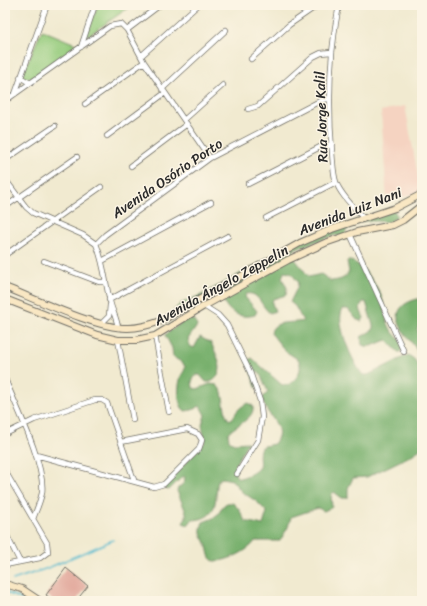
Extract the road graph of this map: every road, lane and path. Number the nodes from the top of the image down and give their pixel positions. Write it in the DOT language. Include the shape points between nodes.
graph roads {
  1 [pos="46,5"];
  2 [pos="95,5"];
  3 [pos="160,5"];
  4 [pos="198,5"];
  5 [pos="318,5"];
  6 [pos="339,5"];
  7 [pos="127,30"];
  8 [pos="226,30"];
  9 [pos="81,47"];
  10 [pos="331,52"];
  11 [pos="141,56"];
  12 [pos="251,59"];
  13 [pos="144,62"];
  14 [pos="20,77"];
  15 [pos="30,83"];
  16 [pos="223,85"];
  17 [pos="164,91"];
  18 [pos="14,94"];
  19 [pos="330,98"];
  20 [pos="5,101"];
  21 [pos="85,104"];
  22 [pos="248,109"];
  23 [pos="185,122"];
  24 [pos="55,126"];
  25 [pos="107,136"];
  26 [pos="332,144"];
  27 [pos="77,157"];
  28 [pos="210,158"];
  29 [pos="5,160"];
  30 [pos="131,166"];
  31 [pos="5,179"];
  32 [pos="336,182"];
  33 [pos="248,184"];
  34 [pos="100,187"];
  35 [pos="421,195"];
  36 [pos="19,198"];
  37 [pos="211,202"];
  38 [pos="422,204"];
  39 [pos="5,208"];
  40 [pos="266,218"];
  41 [pos="364,219"];
  42 [pos="52,222"];
  43 [pos="350,234"];
  44 [pos="228,236"];
  45 [pos="96,244"];
  46 [pos="5,255"];
  47 [pos="44,261"];
  48 [pos="102,261"];
  49 [pos="106,282"];
  50 [pos="5,287"];
  51 [pos="5,300"];
  52 [pos="110,302"];
  53 [pos="204,306"];
  54 [pos="101,324"];
  55 [pos="118,328"];
  56 [pos="155,336"];
  57 [pos="118,340"];
  58 [pos="404,352"];
  59 [pos="5,379"];
  60 [pos="169,412"];
  61 [pos="133,420"];
  62 [pos="23,424"];
  63 [pos="5,434"];
  64 [pos="121,442"];
  65 [pos="36,455"];
  66 [pos="5,471"];
  67 [pos="236,474"];
  68 [pos="134,480"];
  69 [pos="33,520"];
  70 [pos="5,532"];
  71 [pos="20,562"];
  72 [pos="5,565"];
  73 [pos="5,584"];
  74 [pos="40,601"];
  1 -- 14 [label="street"];
  2 -- 9 [label="street"];
  3 -- 7 [label="street"];
  4 -- 11 [label="street"];
  5 -- 12 [label="street" via="289,25"];
  6 -- 10 [label="street, Rua Jorge Kalil"];
  7 -- 9 [label="street" via="121,24 110,26"];
  7 -- 11 [label="street"];
  8 -- 17 [label="street"];
  9 -- 15 [label="street"];
  10 -- 19 [label="street, Rua Jorge Kalil"];
  10 -- 22 [label="street" via="317,54 258,106"];
  11 -- 13 [label="street"];
  13 -- 17 [label="street"];
  13 -- 21 [label="street"];
  14 -- 15 [label="street"];
  14 -- 18 [label="street"];
  15 -- 18 [label="street"];
  16 -- 23 [label="street"];
  17 -- 23 [label="street"];
  17 -- 25 [label="street"];
  18 -- 20 [label="street"];
  19 -- 26 [label="street, Rua Jorge Kalil"];
  19 -- 28 [label="street, Avenida Osório Porto"];
  23 -- 28 [label="street"];
  23 -- 30 [label="street"];
  24 -- 29 [label="street"];
  26 -- 32 [label="street, Rua Jorge Kalil"];
  26 -- 33 [label="street" via="320,147"];
  27 -- 36 [label="street"];
  28 -- 45 [label="street, Avenida Osório Porto" via="104,235"];
  31 -- 36 [label="street"];
  32 -- 40 [label="street"];
  32 -- 41 [label="street, Rua Jorge Kalil"];
  34 -- 42 [label="street"];
  35 -- 38 [label="street"];
  35 -- 41 [label="street, Avenida Luiz Nani"];
  36 -- 39 [label="street"];
  36 -- 42 [label="street" via="33,213"];
  37 -- 48 [label="street"];
  38 -- 43 [label="street, Avenida Ângelo Zeppelin" via="393,225"];
  41 -- 55 [label="street, Avenida Luiz Nani" via="300,243 161,321 144,327"];
  42 -- 45 [label="street" via="83,235"];
  42 -- 46 [label="street"];
  43 -- 53 [label="street, Avenida Ângelo Zeppelin" via="288,260"];
  43 -- 58 [label="street"];
  44 -- 52 [label="street"];
  45 -- 48 [label="street"];
  47 -- 49 [label="street" via="99,282"];
  48 -- 49 [label="street"];
  49 -- 52 [label="street"];
  50 -- 54 [label="street, Avenida Luiz Nani"];
  51 -- 57 [label="street, Avenida Ângelo Zeppelin" via="97,335"];
  52 -- 54 [label="street" via="109,316"];
  52 -- 55 [label="street"];
  53 -- 56 [label="street, Avenida Ângelo Zeppelin"];
  53 -- 67 [label="street" via="227,325 250,372 260,401 262,417 258,440"];
  54 -- 55 [label="street, Avenida Luiz Nani"];
  56 -- 57 [label="street, Avenida Ângelo Zeppelin"];
  56 -- 60 [label="street"];
  57 -- 61 [label="street"];
  59 -- 62 [label="street"];
  62 -- 63 [label="street"];
  62 -- 64 [label="street" via="95,400 102,400 106,403"];
  62 -- 65 [label="street"];
  64 -- 68 [label="street"];
  64 -- 68 [label="street" via="182,430 192,430 201,436 199,449 164,484 154,487"];
  65 -- 68 [label="street"];
  65 -- 69 [label="street" via="42,494"];
  66 -- 69 [label="street"];
  69 -- 71 [label="street" via="47,543 48,552 40,558"];
  70 -- 71 [label="street"];
  71 -- 72 [label="street"];
  73 -- 74 [label="street" via="22,589"];
}
